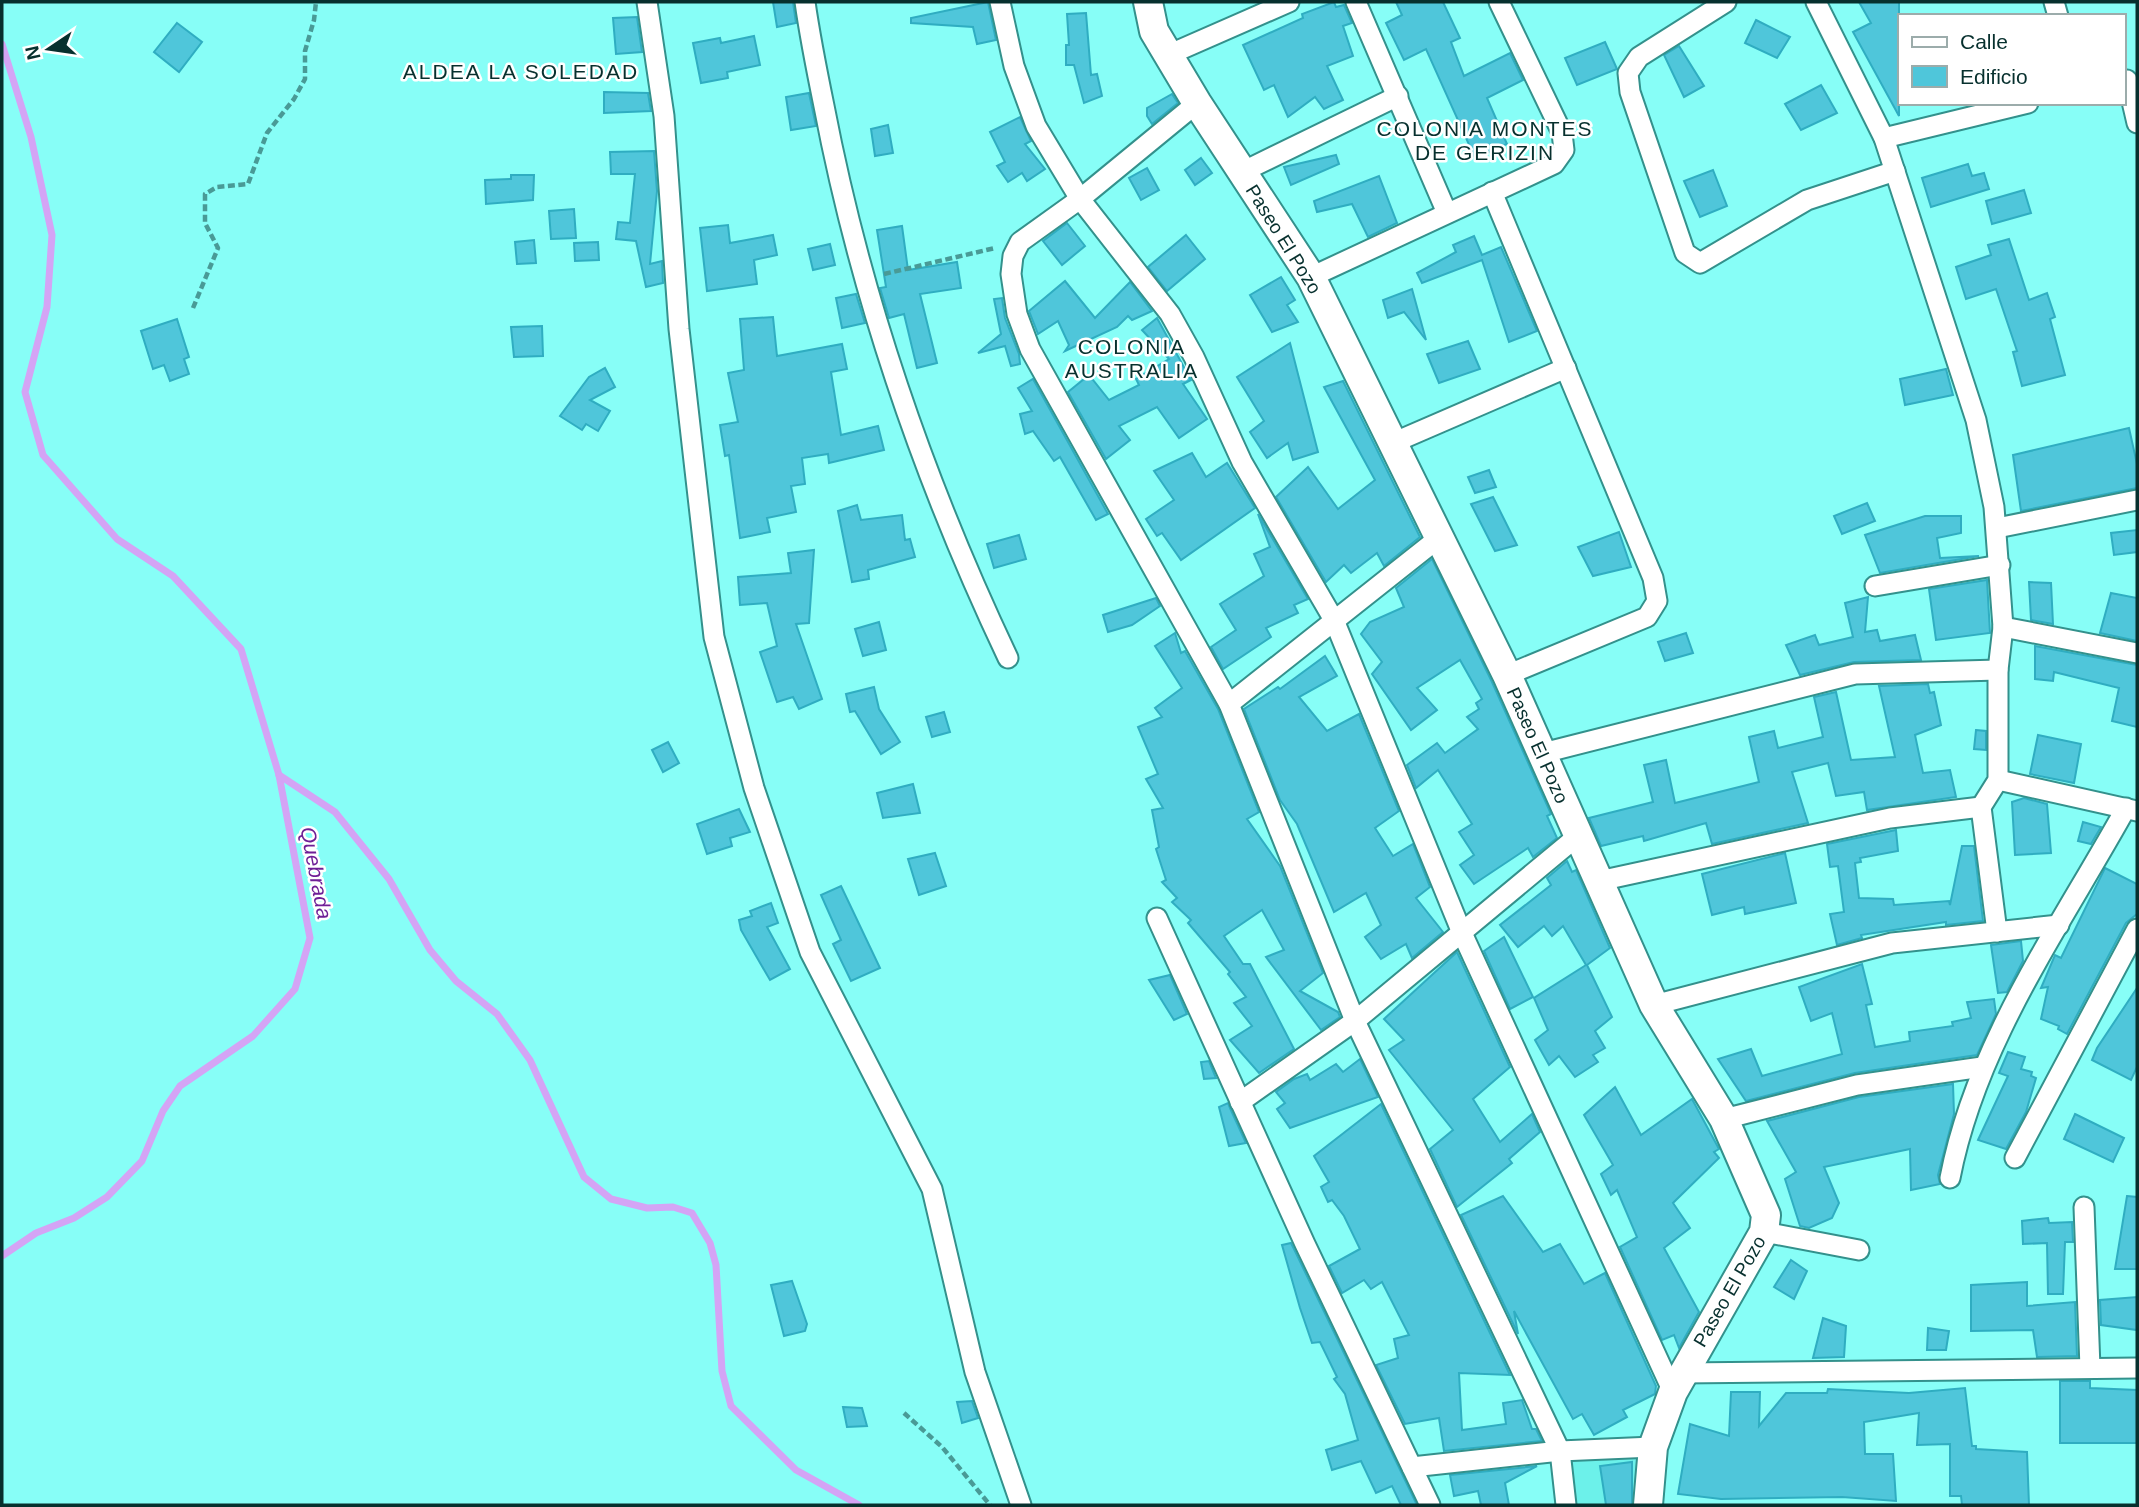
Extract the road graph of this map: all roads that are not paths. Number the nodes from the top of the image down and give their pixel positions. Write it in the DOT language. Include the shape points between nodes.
graph roads {
  1 [pos="647,2"];
  2 [pos="805,2"];
  3 [pos="1000,2"];
  4 [pos="1148,2"];
  5 [pos="1289,2"];
  6 [pos="1356,2"];
  7 [pos="1499,2"];
  8 [pos="1726,2"];
  9 [pos="1816,2"];
  10 [pos="1168,55"];
  11 [pos="2129,80"];
  12 [pos="1398,96"];
  13 [pos="1197,103"];
  14 [pos="2020,105"];
  15 [pos="2137,123"];
  16 [pos="1884,138"];
  17 [pos="1895,171"];
  18 [pos="1242,172"];
  19 [pos="1492,192"];
  20 [pos="1080,200"];
  21 [pos="1447,213"];
  22 [pos="1311,277"];
  23 [pos="1566,368"];
  24 [pos="1395,442"];
  25 [pos="2137,500"];
  26 [pos="1997,528"];
  27 [pos="1440,537"];
  28 [pos="2000,565"];
  29 [pos="1875,586"];
  30 [pos="1334,620"];
  31 [pos="2003,626"];
  32 [pos="2137,653"];
  33 [pos="1008,658"];
  34 [pos="1998,670"];
  35 [pos="1507,675"];
  36 [pos="1229,704"];
  37 [pos="1543,753"];
  38 [pos="1998,780"];
  39 [pos="1981,807"];
  40 [pos="2132,809"];
  41 [pos="1579,835"];
  42 [pos="1599,881"];
  43 [pos="1157,918"];
  44 [pos="2059,925"];
  45 [pos="2137,929"];
  46 [pos="1997,932"];
  47 [pos="1462,933"];
  48 [pos="1654,1005"];
  49 [pos="1355,1021"];
  50 [pos="1982,1067"];
  51 [pos="1240,1102"];
  52 [pos="1724,1119"];
  53 [pos="2015,1158"];
  54 [pos="1950,1178"];
  55 [pos="2084,1207"];
  56 [pos="1764,1232"];
  57 [pos="1859,1250"];
  58 [pos="2090,1368"];
  59 [pos="2137,1368"];
  60 [pos="1677,1382"];
  61 [pos="1653,1447"];
  62 [pos="1560,1451"];
  63 [pos="1412,1467"];
  64 [pos="1021,1505"];
  65 [pos="1430,1505"];
  66 [pos="1566,1505"];
  67 [pos="1648,1505"];
  1 -- 64 [label="street" via="664,116 678,329 714,637 754,788 810,952 932,1189 975,1372"];
  2 -- 33 [label="street" via="832,149 863,279 911,429 962,562"];
  3 -- 20 [label="street" via="1014,66 1036,126"];
  4 -- 10 [label="street, Paseo El Pozo" via="1154,31"];
  5 -- 10 [label="street"];
  6 -- 12 [label="street"];
  7 -- 19 [label="street" via="1562,134 1564,150 1554,164"];
  8 -- 17 [label="street" via="1639,57 1628,73 1630,92 1685,253 1700,263 1807,200"];
  9 -- 16 [label="street"];
  10 -- 13 [label="street, Paseo El Pozo"];
  11 -- 15 [label="street"];
  12 -- 18 [label="street"];
  12 -- 21 [label="street"];
  13 -- 18 [label="street, Paseo El Pozo"];
  13 -- 20 [label="street"];
  14 -- 16 [label="street"];
  16 -- 17 [label="street"];
  17 -- 26 [label="street" via="1976,420"];
  18 -- 22 [label="street, Paseo El Pozo"];
  19 -- 21 [label="street"];
  19 -- 23 [label="street"];
  20 -- 30 [label="street" via="1170,314 1242,462"];
  20 -- 36 [label="street" via="1020,242 1011,274 1017,314 1030,349"];
  21 -- 22 [label="street"];
  22 -- 24 [label="street, Paseo El Pozo"];
  23 -- 24 [label="street"];
  23 -- 35 [label="street" via="1653,578 1657,601 1647,617"];
  24 -- 27 [label="street, Paseo El Pozo"];
  25 -- 26 [label="street"];
  26 -- 28 [label="street"];
  27 -- 30 [label="street"];
  27 -- 35 [label="street, Paseo El Pozo"];
  28 -- 29 [label="street"];
  28 -- 31 [label="street"];
  30 -- 36 [label="street"];
  30 -- 47 [label="street"];
  31 -- 32 [label="street"];
  31 -- 34 [label="street"];
  34 -- 37 [label="street" via="1855,674"];
  34 -- 38 [label="street"];
  35 -- 37 [label="street, Paseo El Pozo"];
  36 -- 49 [label="street"];
  37 -- 41 [label="street, Paseo El Pozo"];
  38 -- 39 [label="street"];
  38 -- 40 [label="street"];
  39 -- 42 [label="street" via="1890,818"];
  39 -- 46 [label="street"];
  40 -- 44 [label="street"];
  41 -- 42 [label="street, Paseo El Pozo"];
  41 -- 47 [label="street"];
  42 -- 48 [label="street, Paseo El Pozo"];
  43 -- 51 [label="street"];
  44 -- 46 [label="street"];
  44 -- 50 [label="street"];
  45 -- 53 [label="street"];
  46 -- 48 [label="street" via="1892,943"];
  47 -- 49 [label="street"];
  47 -- 60 [label="street"];
  48 -- 52 [label="street, Paseo El Pozo"];
  49 -- 51 [label="street"];
  49 -- 62 [label="street"];
  50 -- 52 [label="street" via="1857,1085"];
  50 -- 54 [label="street" via="1959,1131"];
  51 -- 63 [label="street"];
  52 -- 56 [label="street, Paseo El Pozo" via="1766,1215"];
  55 -- 58 [label="street"];
  56 -- 57 [label="street"];
  56 -- 60 [label="street, Paseo El Pozo"];
  58 -- 59 [label="street"];
  58 -- 60 [label="street"];
  60 -- 61 [label="street, Paseo El Pozo"];
  61 -- 62 [label="street"];
  61 -- 67 [label="street, Paseo El Pozo"];
  62 -- 63 [label="street"];
  62 -- 66 [label="street"];
  63 -- 65 [label="street"];
}
